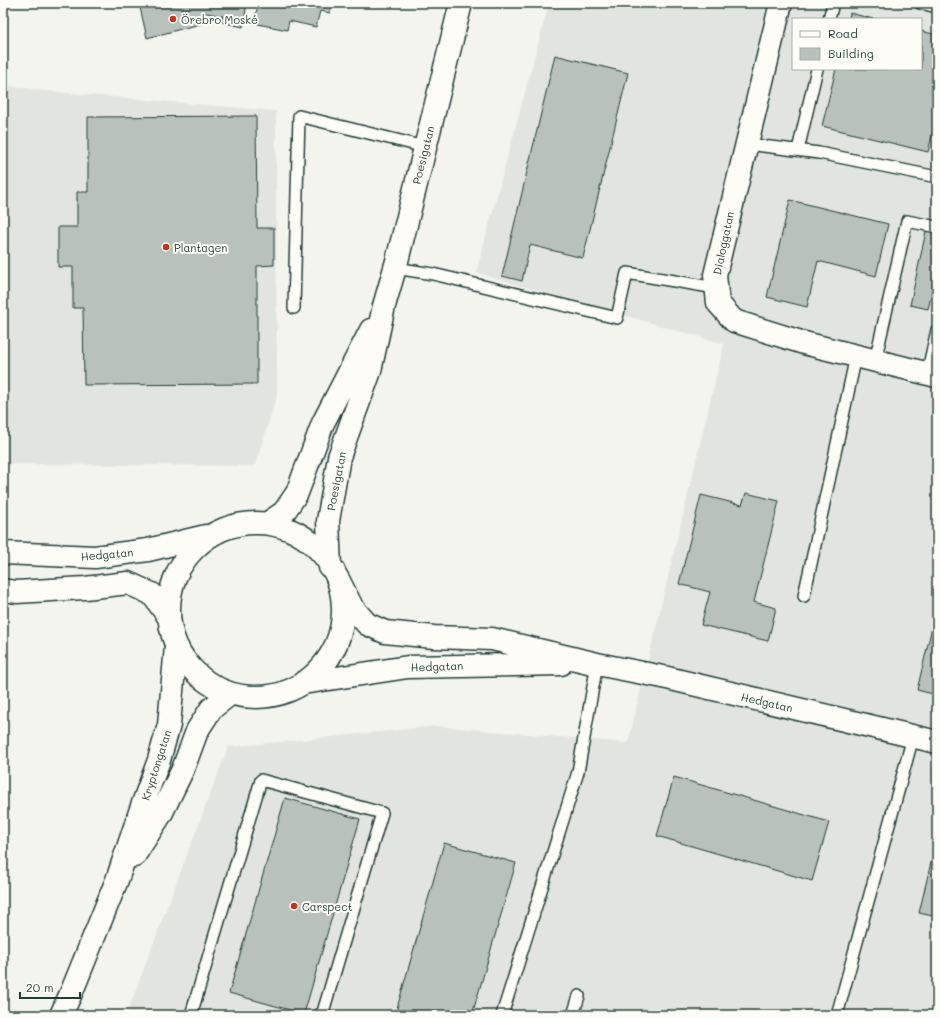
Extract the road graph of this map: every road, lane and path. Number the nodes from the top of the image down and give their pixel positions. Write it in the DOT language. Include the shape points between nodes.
graph roads {
  1 [pos="461,3"];
  2 [pos="780,3"];
  3 [pos="833,3"];
  4 [pos="920,3"];
  5 [pos="937,7"];
  6 [pos="829,18"];
  7 [pos="817,70"];
  8 [pos="746,144"];
  9 [pos="425,147"];
  10 [pos="798,150"];
  11 [pos="937,177"];
  12 [pos="937,227"];
  13 [pos="395,268"];
  14 [pos="716,288"];
  15 [pos="384,306"];
  16 [pos="294,308"];
  17 [pos="937,330"];
  18 [pos="866,358"];
  19 [pos="932,375"];
  20 [pos="268,523"];
  21 [pos="210,536"];
  22 [pos="3,553"];
  23 [pos="334,573"];
  24 [pos="3,590"];
  25 [pos="804,596"];
  26 [pos="168,616"];
  27 [pos="176,646"];
  28 [pos="597,664"];
  29 [pos="303,683"];
  30 [pos="230,694"];
  31 [pos="913,737"];
  32 [pos="937,742"];
  33 [pos="118,880"];
  34 [pos="579,996"];
  35 [pos="60,1015"];
  36 [pos="191,1015"];
  37 [pos="320,1015"];
  38 [pos="502,1015"];
  39 [pos="574,1015"];
  40 [pos="837,1015"];
  1 -- 9 [label="street, Poesigatan"];
  2 -- 8 [label="street, Dialoggatan"];
  3 -- 6 [label="lane"];
  4 -- 5 [label="lane"];
  7 -- 10 [label="lane"];
  8 -- 10 [label="lane"];
  8 -- 14 [label="street, Dialoggatan" via="715,275"];
  9 -- 13 [label="street, Poesigatan"];
  9 -- 16 [label="lane" via="299,116"];
  10 -- 11 [label="lane"];
  12 -- 18 [label="lane" via="907,221"];
  13 -- 14 [label="lane" via="433,274 617,318 627,273"];
  13 -- 15 [label="street, Poesigatan"];
  14 -- 18 [label="street, Dialoggatan" via="718,303 734,321 804,343"];
  15 -- 20 [label="street, Poesigatan" via="323,423 297,493 284,512"];
  15 -- 23 [label="street, Poesigatan" via="370,372 339,457 328,521"];
  17 -- 19 [label="lane"];
  18 -- 19 [label="street, Dialoggatan"];
  18 -- 25 [label="lane"];
  20 -- 21 [label="street" via="235,525"];
  20 -- 23 [label="street" via="300,535 324,556"];
  21 -- 22 [label="street, Hedgatan" via="148,550 95,557"];
  21 -- 26 [label="street" via="187,555 173,582"];
  23 -- 28 [label="street, Hedgatan" via="352,607 367,624 385,632 492,639"];
  23 -- 29 [label="street, Poesigatan" via="343,618 338,641 324,664"];
  24 -- 26 [label="street" via="16,592 128,583 152,594"];
  26 -- 27 [label="street"];
  27 -- 30 [label="street" via="188,665 205,682"];
  27 -- 33 [label="street, Kryptongatan" via="169,725"];
  28 -- 29 [label="street, Hedgatan" via="408,667"];
  28 -- 31 [label="street, Hedgatan" via="663,677"];
  28 -- 38 [label="lane" via="578,772"];
  29 -- 30 [label="street" via="280,694 253,697"];
  30 -- 33 [label="street, Kryptongatan" via="211,709 197,731 183,769 161,814"];
  31 -- 32 [label="street, Hedgatan"];
  31 -- 40 [label="lane"];
  33 -- 35 [label="street, Kryptongatan"];
  34 -- 39 [label="lane"];
  36 -- 37 [label="lane" via="261,780 382,813"];
}
